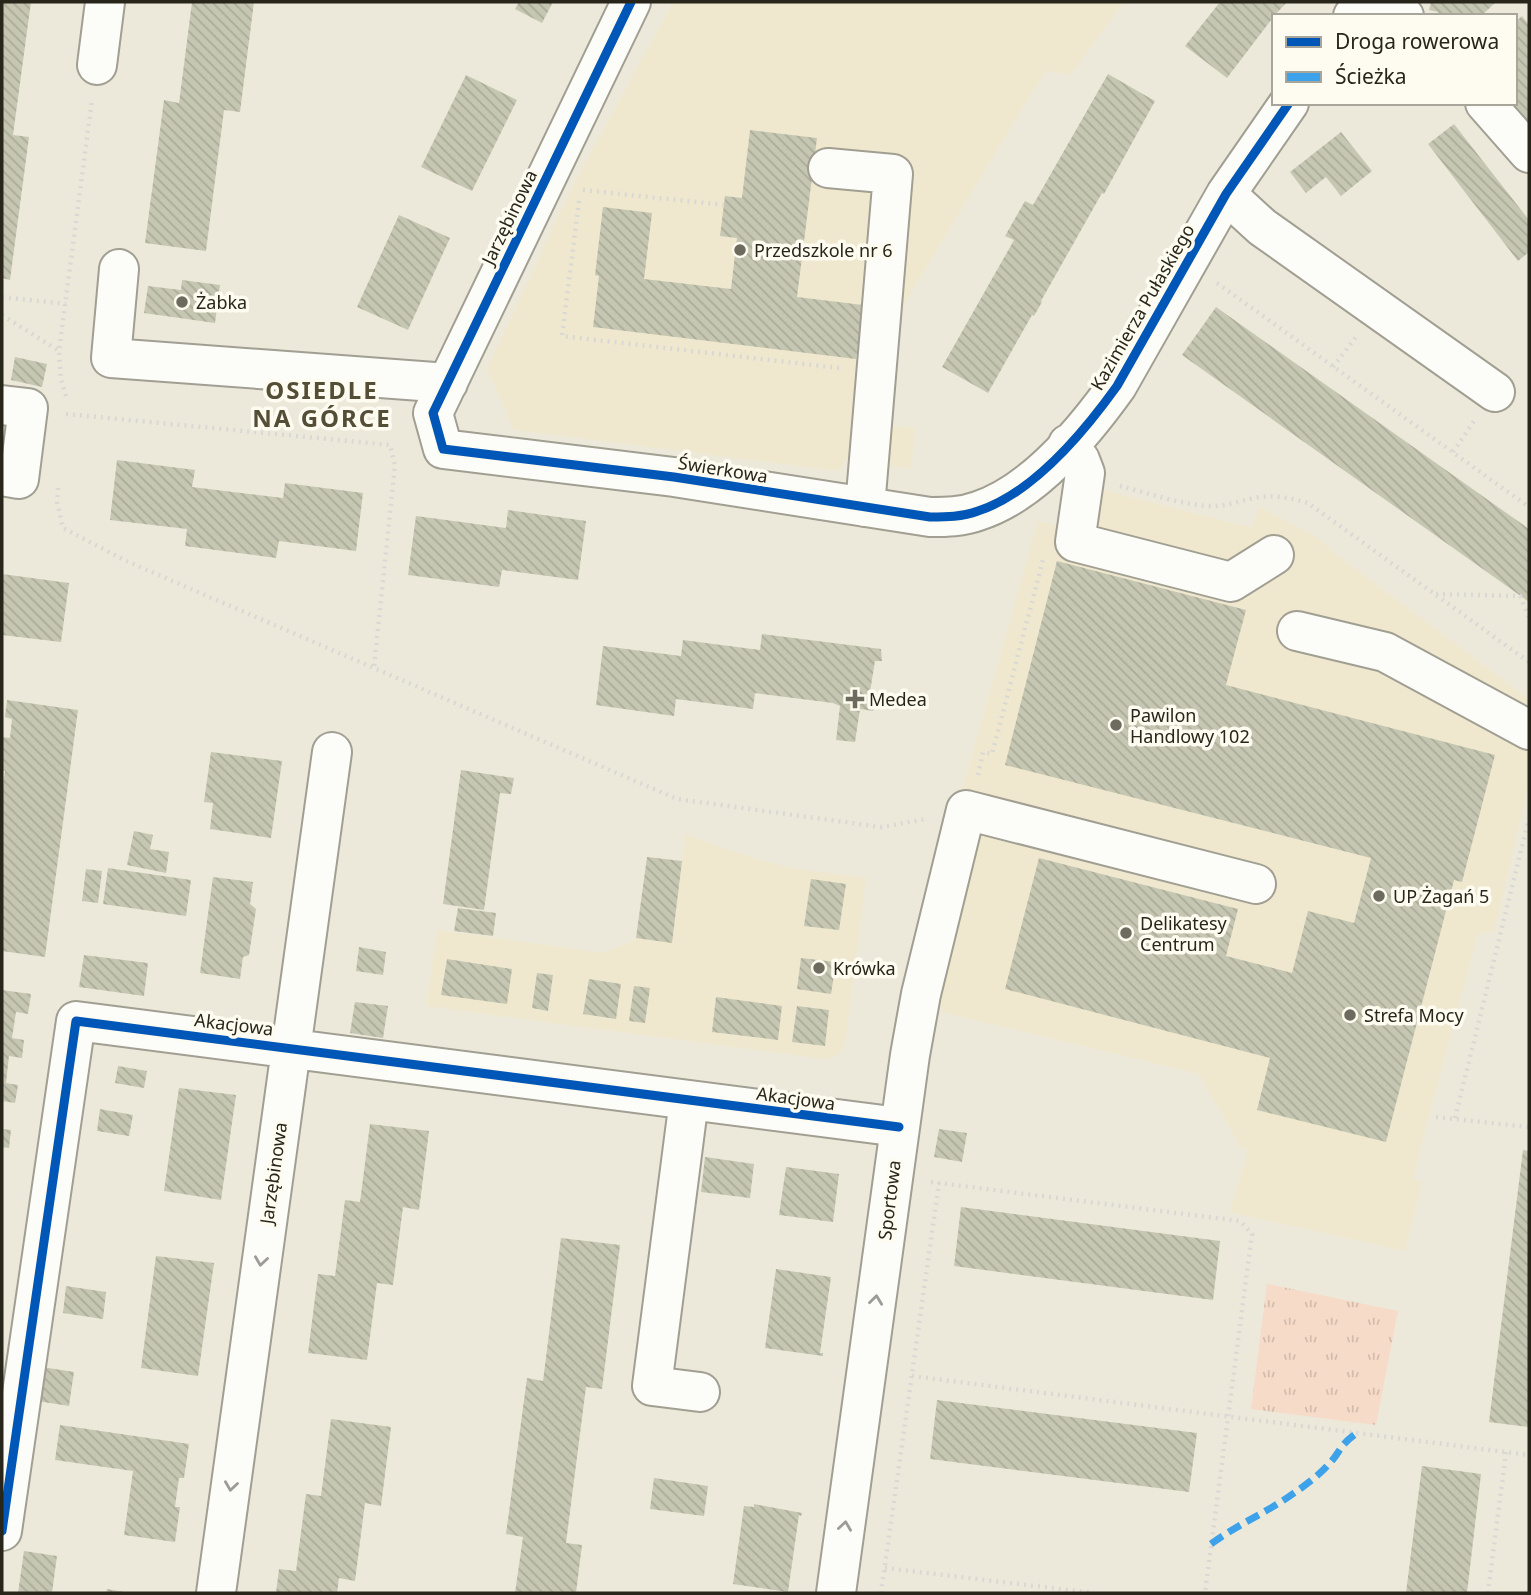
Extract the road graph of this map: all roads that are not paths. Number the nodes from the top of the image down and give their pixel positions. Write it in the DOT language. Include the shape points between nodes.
graph roads {
  1 [pos="105,2"];
  2 [pos="631,2"];
  3 [pos="1388,2"];
  4 [pos="1402,14"];
  5 [pos="97,65"];
  6 [pos="1288,105"];
  7 [pos="1487,105"];
  8 [pos="1529,153"];
  9 [pos="828,167"];
  10 [pos="1226,194"];
  11 [pos="119,269"];
  12 [pos="448,383"];
  13 [pos="1495,391"];
  14 [pos="2,405"];
  15 [pos="1068,444"];
  16 [pos="443,449"];
  17 [pos="2,477"];
  18 [pos="996,503"];
  19 [pos="865,507"];
  20 [pos="1274,555"];
  21 [pos="1297,631"];
  22 [pos="1529,730"];
  23 [pos="332,752"];
  24 [pos="1256,884"];
  25 [pos="290,1047"];
  26 [pos="689,1100"];
  27 [pos="898,1127"];
  28 [pos="700,1392"];
  29 [pos="2,1531"];
  30 [pos="216,1593"];
  31 [pos="836,1593"];
  1 -- 5 [label="street"];
  2 -- 12 [label="street, Jarzębinowa"];
  3 -- 4 [label="street"];
  6 -- 10 [label="street, Kazimierza Pułaskiego"];
  7 -- 8 [label="street"];
  9 -- 19 [label="street" via="893,174"];
  10 -- 13 [label="street" via="1262,227"];
  10 -- 15 [label="street, Kazimierza Pułaskiego" via="1117,386"];
  11 -- 12 [label="street" via="111,358"];
  12 -- 16 [label="street, Jarzębinowa" via="433,413"];
  14 -- 17 [label="street" via="28,408 19,479"];
  15 -- 18 [label="street, Kazimierza Pułaskiego" via="1030,481"];
  15 -- 20 [label="street" via="1084,468 1075,542 1231,582"];
  16 -- 19 [label="street, Świerkowa" via="674,477"];
  18 -- 19 [label="street, Świerkowa" via="946,517"];
  21 -- 22 [label="street" via="1385,652"];
  23 -- 25 [label="street, Jarzębinowa"];
  24 -- 27 [label="street, Sportowa" via="971,796 921,994"];
  25 -- 26 [label="street, Akacjowa"];
  25 -- 29 [label="street, Akacjowa" via="76,1021"];
  25 -- 30 [label="street, Jarzębinowa, one-way"];
  26 -- 27 [label="street, Akacjowa"];
  26 -- 28 [label="street" via="652,1386"];
  31 -- 27 [label="street, Sportowa, one-way"];
}
